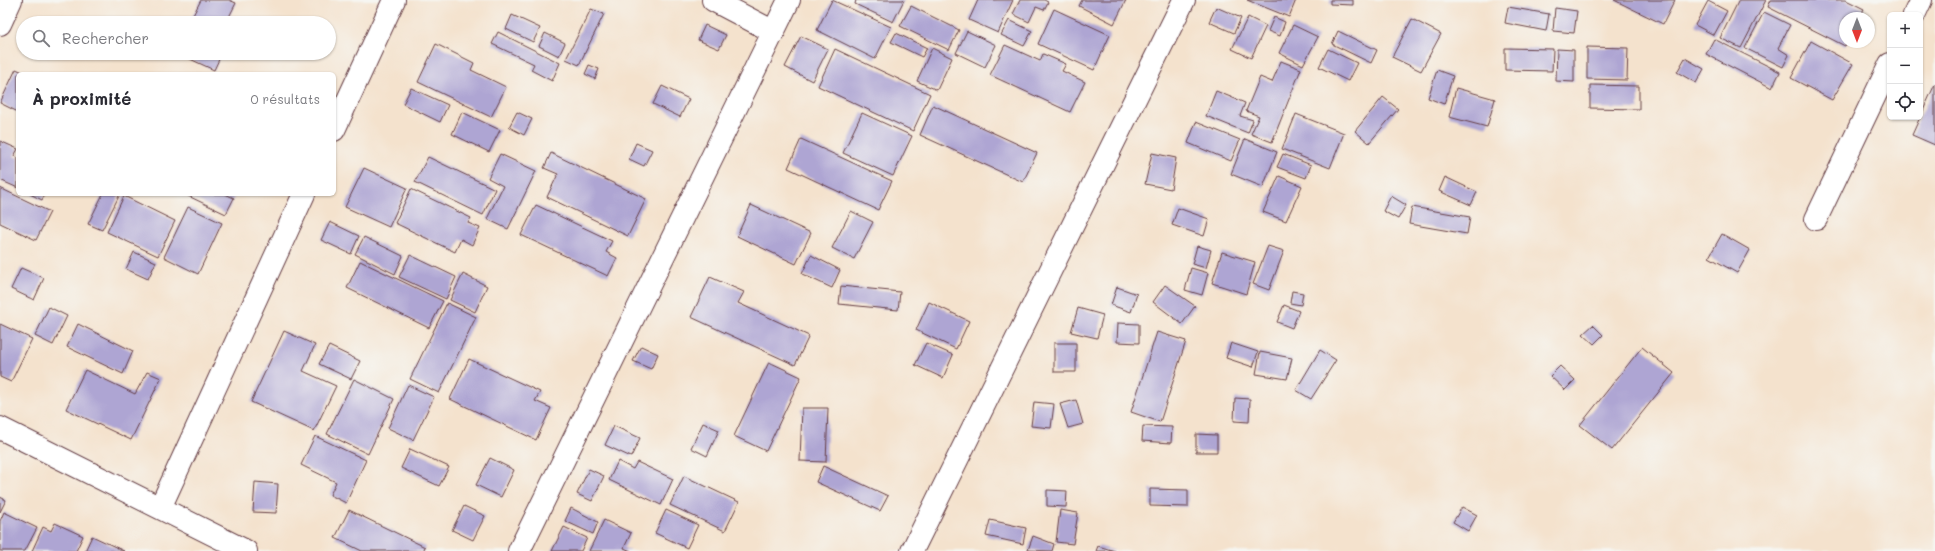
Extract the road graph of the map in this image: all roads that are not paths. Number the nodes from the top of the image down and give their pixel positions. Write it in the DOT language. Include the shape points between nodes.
graph roads {
  1 [pos="11,0"];
  2 [pos="394,0"];
  3 [pos="713,0"];
  4 [pos="789,0"];
  5 [pos="1184,0"];
  6 [pos="1921,0"];
  7 [pos="1915,12"];
  8 [pos="0,24"];
  9 [pos="774,32"];
  10 [pos="1887,70"];
  11 [pos="336,126"];
  12 [pos="303,196"];
  13 [pos="1816,219"];
  14 [pos="0,428"];
  15 [pos="160,508"];
  16 [pos="246,551"];
  17 [pos="519,551"];
  18 [pos="912,551"];
  1 -- 8 [label="street"];
  2 -- 11 [label="street"];
  3 -- 9 [label="street"];
  4 -- 9 [label="street"];
  5 -- 18 [label="street"];
  6 -- 7 [label="street"];
  9 -- 17 [label="street"];
  10 -- 13 [label="street"];
  12 -- 15 [label="street"];
  14 -- 15 [label="street"];
  15 -- 16 [label="street"];
}
